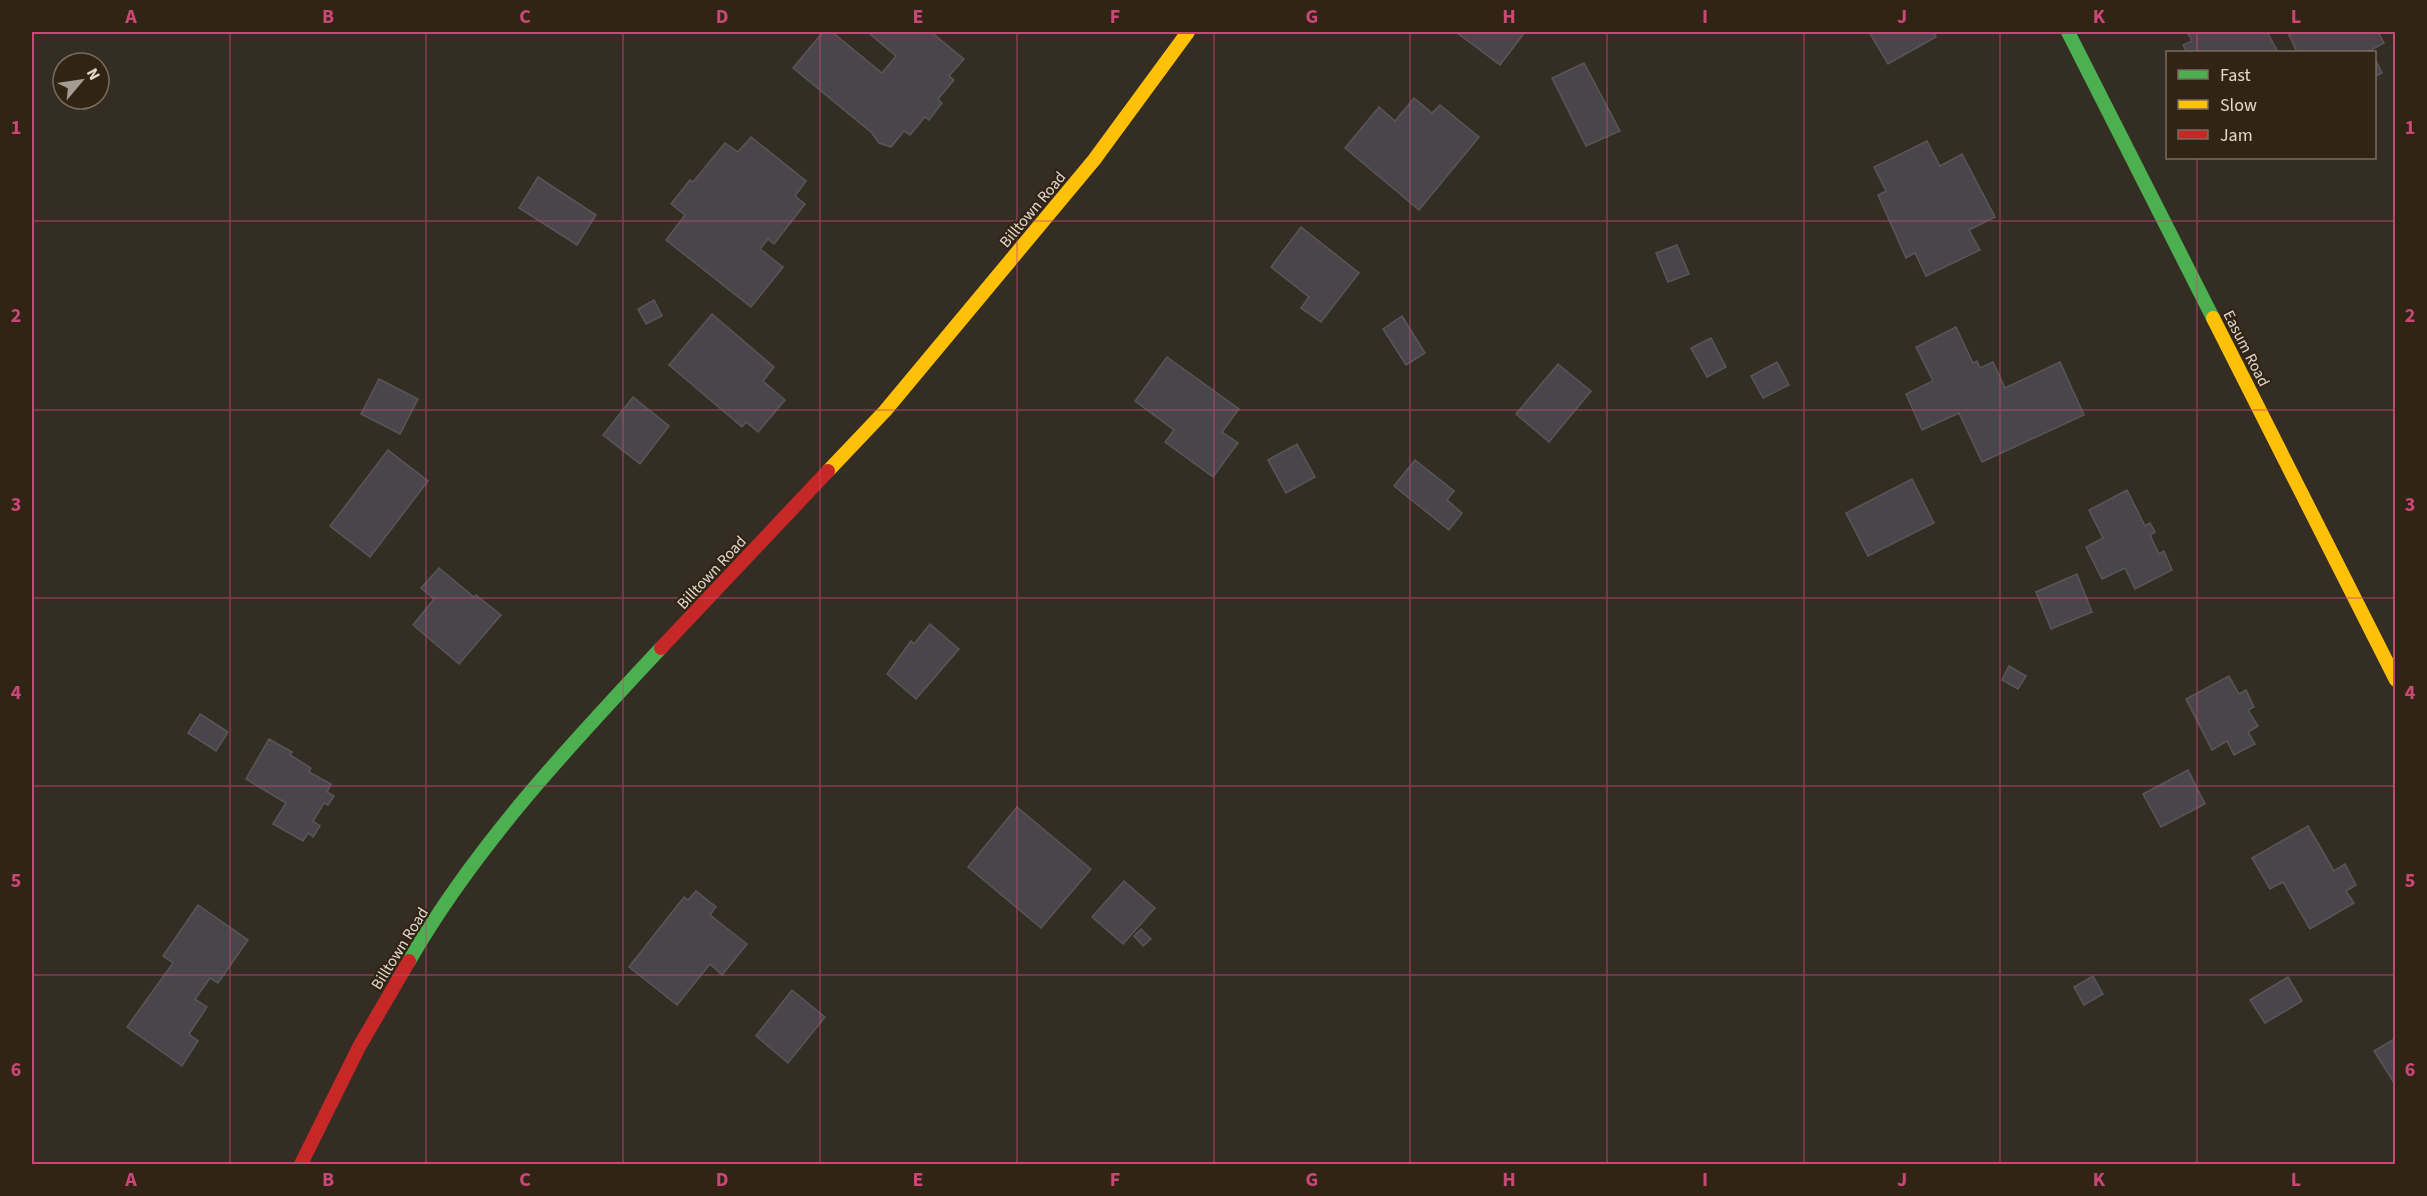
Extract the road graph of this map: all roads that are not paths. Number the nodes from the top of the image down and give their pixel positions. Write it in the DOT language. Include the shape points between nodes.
graph roads {
  1 [pos="1188,32"];
  2 [pos="2068,32"];
  3 [pos="2396,680"];
  4 [pos="301,1164"];
  1 -- 4 [label="main road, Billtown Road" via="1094,160 885,411 590,724 499,831 426,931 359,1047"];
  2 -- 3 [label="main road, Easum Road"];
}
